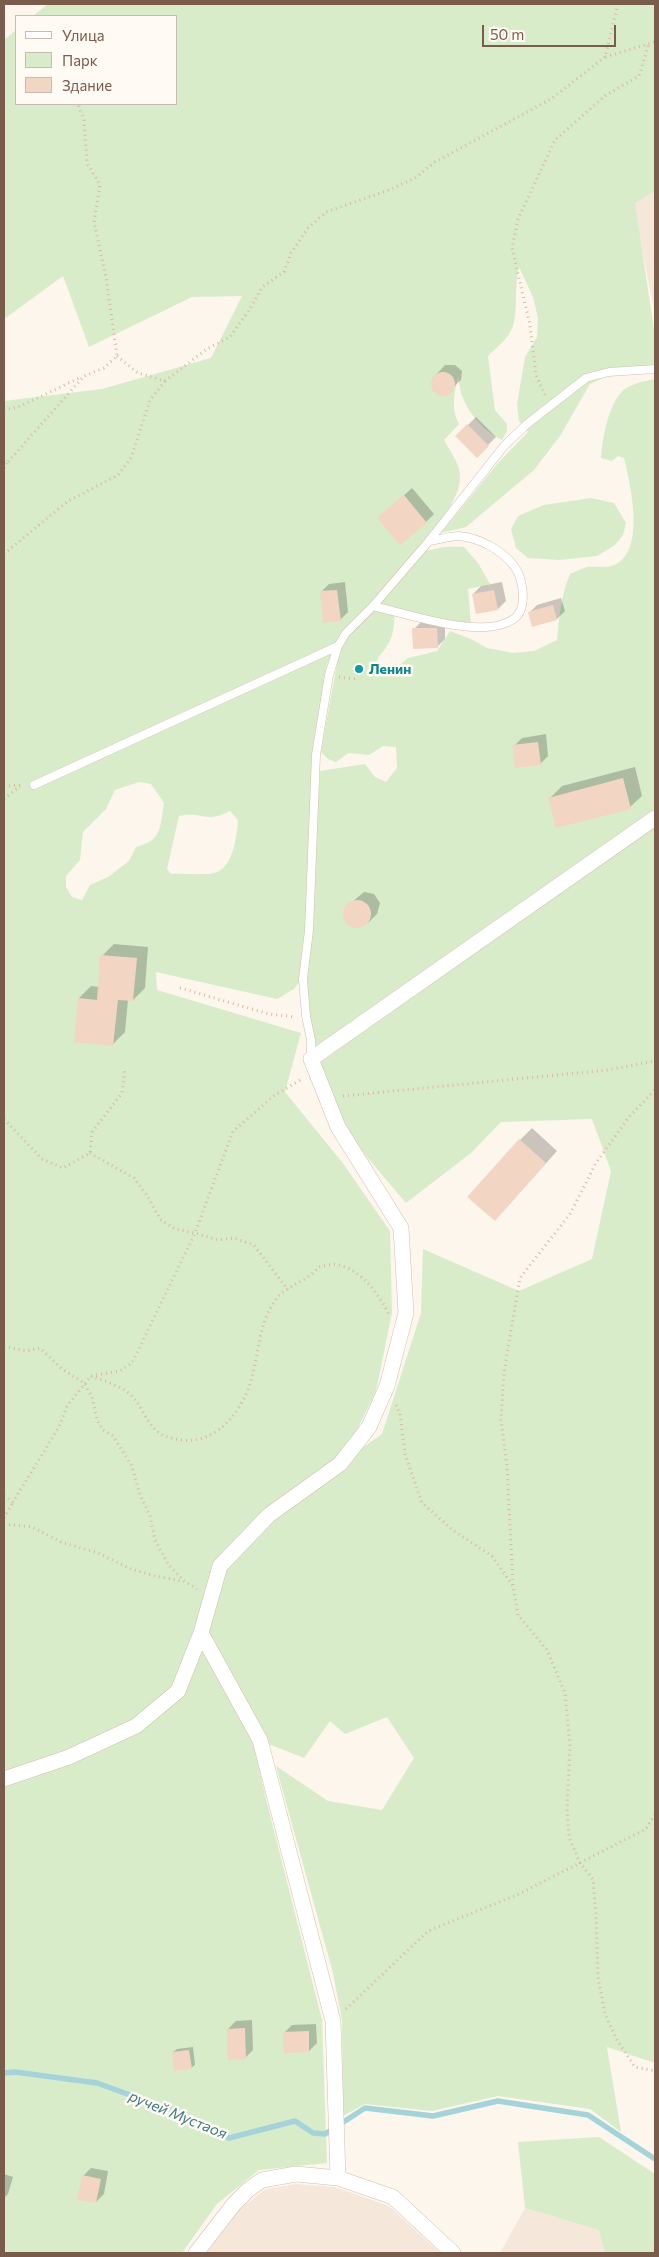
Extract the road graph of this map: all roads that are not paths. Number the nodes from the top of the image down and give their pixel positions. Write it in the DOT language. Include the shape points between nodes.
graph roads {
  1 [pos="655,369"];
  2 [pos="429,541"];
  3 [pos="373,606"];
  4 [pos="338,646"];
  5 [pos="34,785"];
  6 [pos="655,818"];
  7 [pos="314,1066"];
  8 [pos="201,1633"];
  9 [pos="4,1779"];
  10 [pos="338,2178"];
  11 [pos="196,2253"];
  12 [pos="453,2253"];
  1 -- 2 [label="lane" via="598,373 550,405 504,446"];
  2 -- 3 [label="lane"];
  2 -- 3 [label="lane" via="460,536 485,544 504,555 520,578 523,601 518,615 500,625 474,626"];
  3 -- 4 [label="lane" via="346,633"];
  4 -- 5 [label="lane"];
  4 -- 7 [label="lane" via="329,675 316,755 309,930 303,979"];
  6 -- 7 [label="street"];
  7 -- 8 [label="street" via="338,1127 401,1228 406,1313 387,1386 369,1427 340,1464 269,1515 220,1566"];
  8 -- 9 [label="street" via="178,1691 136,1726 69,1757"];
  8 -- 10 [label="street" via="260,1740 333,2020"];
  10 -- 11 [label="street" via="296,2174 262,2180 234,2204"];
  10 -- 12 [label="street" via="393,2197"];
}
